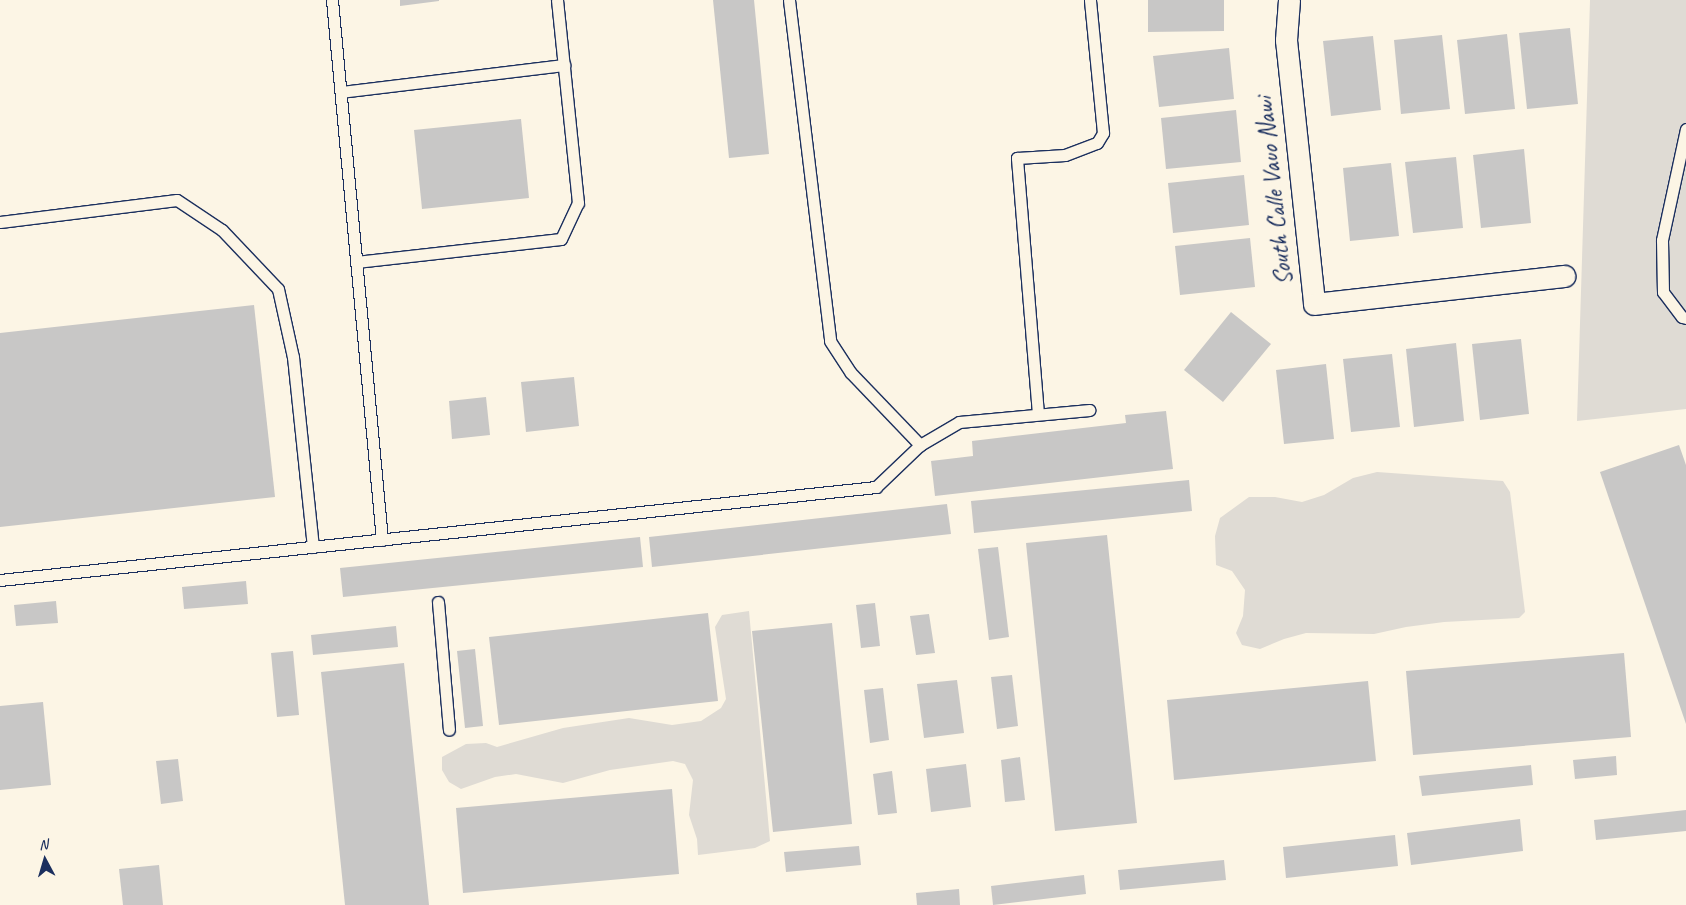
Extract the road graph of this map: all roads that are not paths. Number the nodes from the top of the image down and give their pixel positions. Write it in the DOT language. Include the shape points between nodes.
graph roads {
  1 [pos="332,0"];
  2 [pos="557,0"];
  3 [pos="789,0"];
  4 [pos="1090,0"];
  5 [pos="1289,0"];
  6 [pos="564,65"];
  7 [pos="341,92"];
  8 [pos="1686,129"];
  9 [pos="0,222"];
  10 [pos="356,262"];
  11 [pos="1564,276"];
  12 [pos="1686,318"];
  13 [pos="1089,410"];
  14 [pos="1038,414"];
  15 [pos="920,445"];
  16 [pos="382,540"];
  17 [pos="313,547"];
  18 [pos="0,580"];
  19 [pos="438,602"];
  20 [pos="449,730"];
  1 -- 7 [label="lane"];
  2 -- 6 [label="lane"];
  3 -- 15 [label="lane" via="830,341 851,373"];
  4 -- 14 [label="lane" via="1103,133 1097,144 1066,155 1017,158"];
  5 -- 11 [label="street, South Calle Vauo Nawi" via="1286,40 1314,304"];
  6 -- 7 [label="lane"];
  6 -- 10 [label="lane" via="578,203 561,239"];
  7 -- 10 [label="lane"];
  8 -- 12 [label="lane" via="1662,240 1663,292"];
  9 -- 17 [label="lane" via="177,200 222,230 278,289 292,357"];
  10 -- 16 [label="lane"];
  13 -- 14 [label="lane"];
  14 -- 15 [label="lane" via="959,422"];
  15 -- 16 [label="lane" via="876,487"];
  16 -- 17 [label="lane"];
  17 -- 18 [label="lane"];
  19 -- 20 [label="lane"];
}
